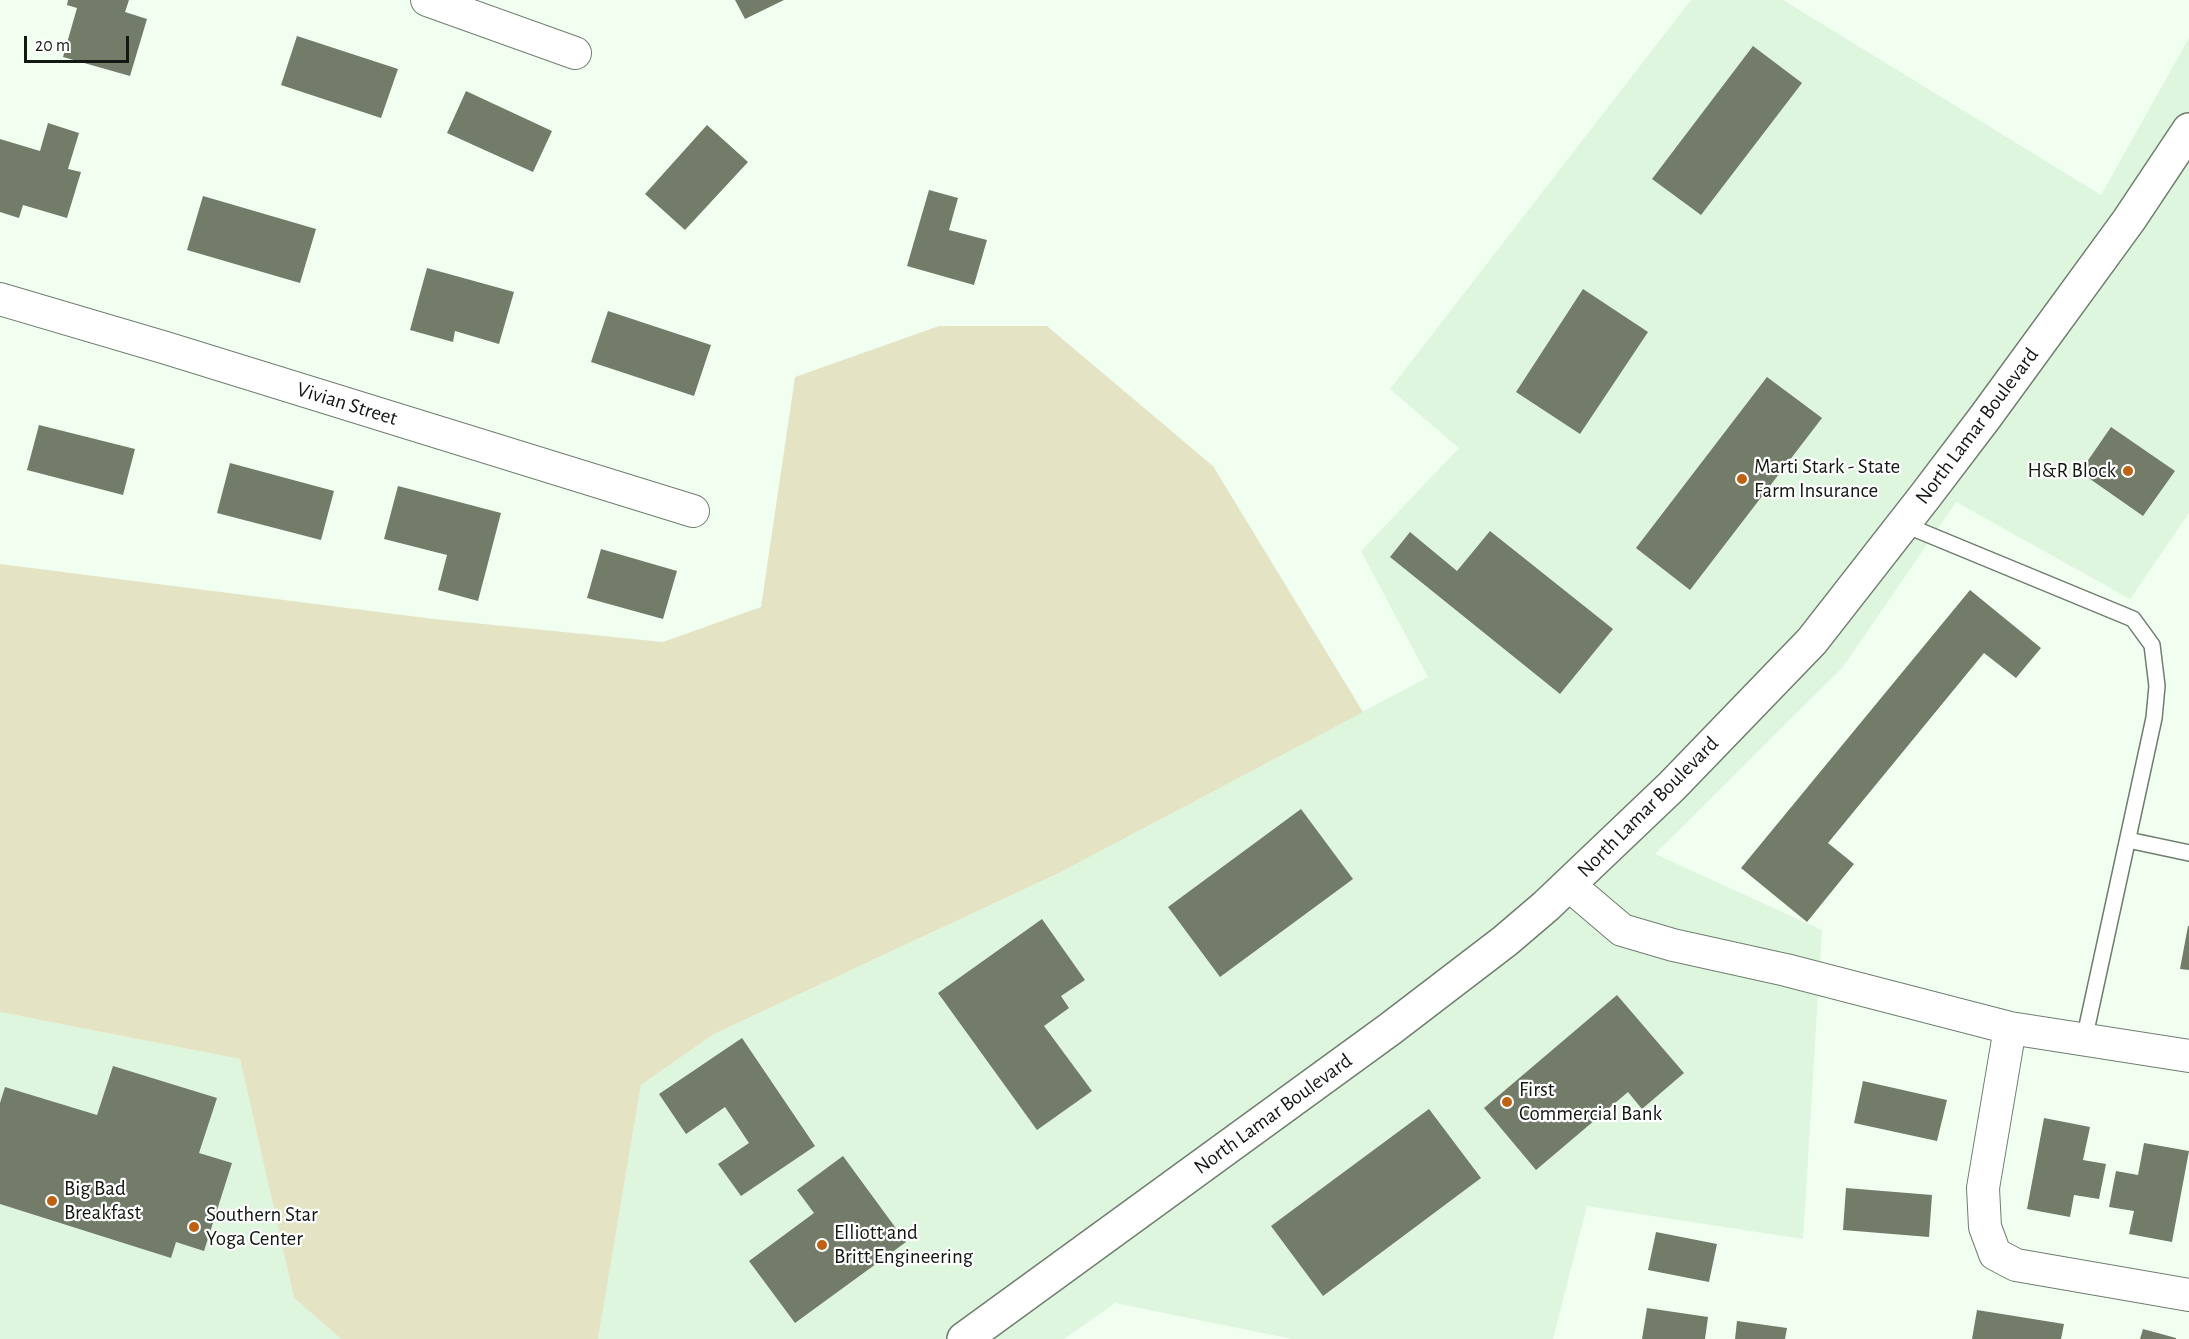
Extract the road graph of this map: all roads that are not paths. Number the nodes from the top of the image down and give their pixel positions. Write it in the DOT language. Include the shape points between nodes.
graph roads {
  1 [pos="427,0"];
  2 [pos="575,53"];
  3 [pos="2189,130"];
  4 [pos="0,299"];
  5 [pos="693,512"];
  6 [pos="1903,524"];
  7 [pos="2128,840"];
  8 [pos="2189,853"];
  9 [pos="1569,885"];
  10 [pos="2010,1028"];
  11 [pos="2084,1040"];
  12 [pos="2189,1056"];
  13 [pos="2189,1295"];
  14 [pos="964,1339"];
  1 -- 2 [label="street"];
  3 -- 6 [label="street, North Lamar Boulevard" via="2122,229"];
  4 -- 5 [label="street, Vivian Street"];
  6 -- 7 [label="lane" via="2133,620 2152,645 2157,686 2154,718"];
  6 -- 9 [label="street, North Lamar Boulevard" via="1812,641 1672,786"];
  7 -- 8 [label="lane"];
  7 -- 11 [label="lane"];
  9 -- 10 [label="street" via="1623,930"];
  9 -- 14 [label="street, North Lamar Boulevard" via="1505,941 1390,1029"];
  10 -- 11 [label="street"];
  10 -- 13 [label="street" via="1983,1188 1985,1227 1995,1254 2016,1265"];
  11 -- 12 [label="street"];
}
